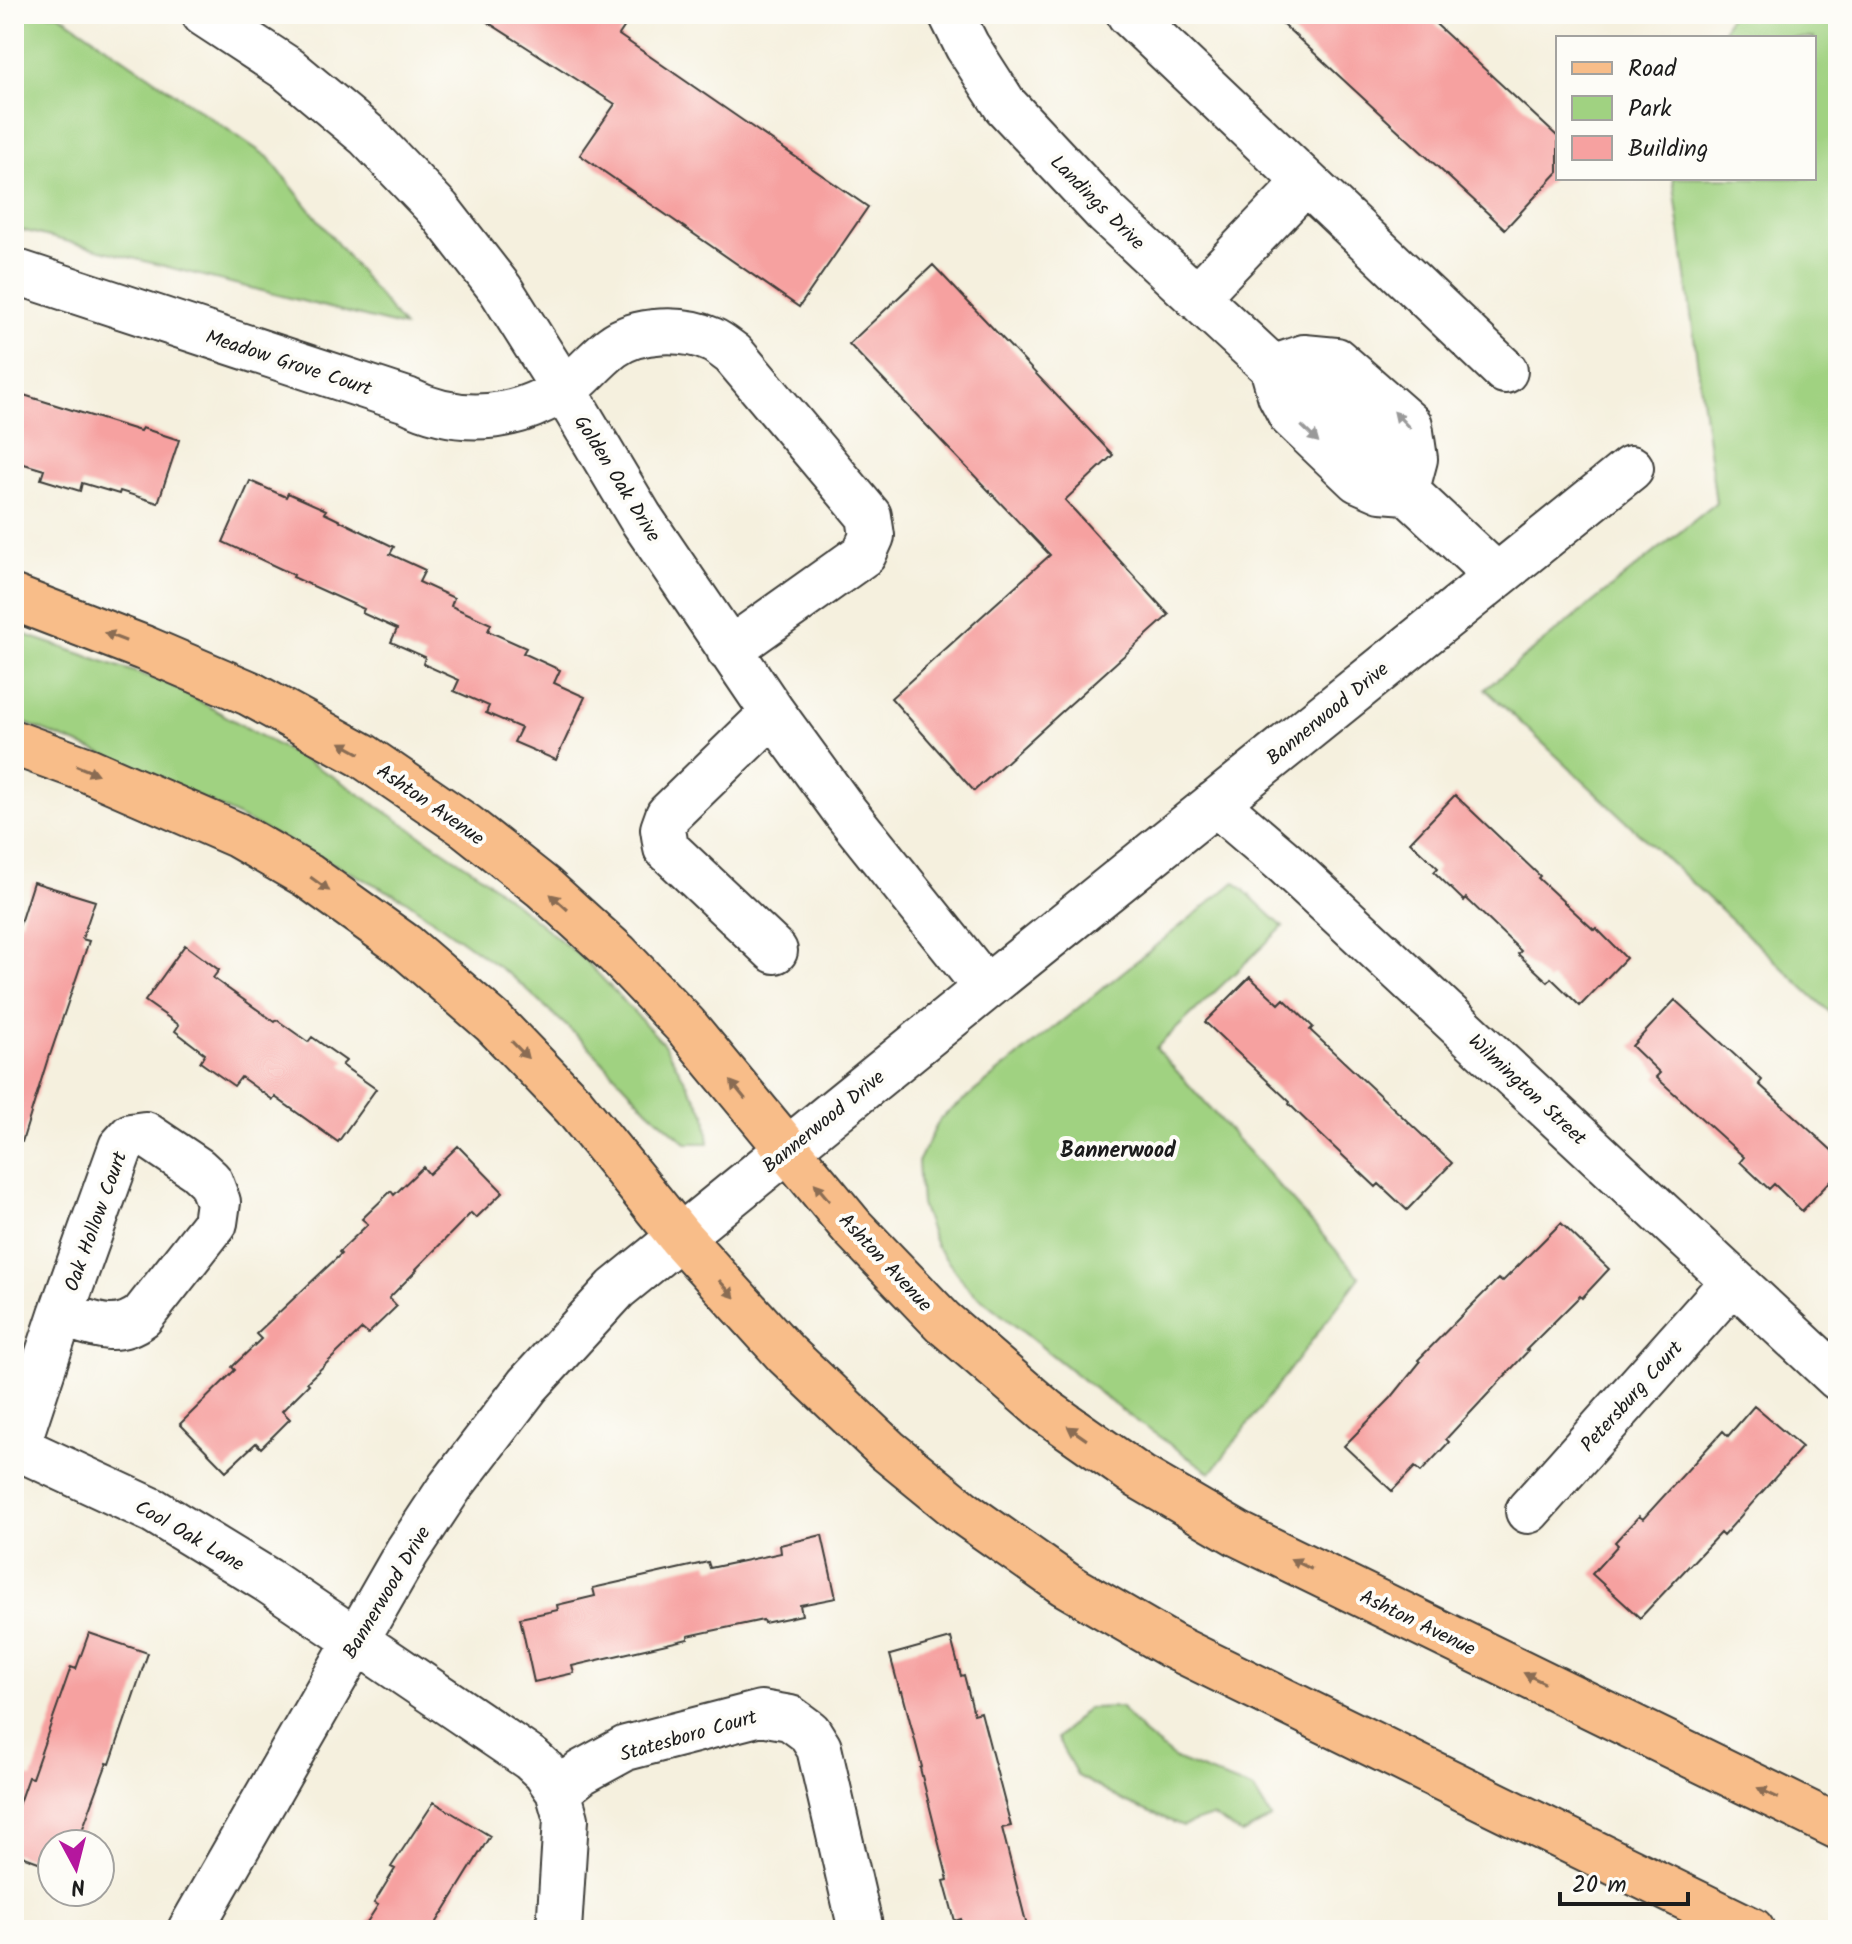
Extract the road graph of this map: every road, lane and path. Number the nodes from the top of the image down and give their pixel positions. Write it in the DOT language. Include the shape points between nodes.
graph roads {
  1 [pos="204,14"];
  2 [pos="951,14"];
  3 [pos="1129,14"];
  4 [pos="1306,182"];
  5 [pos="14,271"];
  6 [pos="1196,297"];
  7 [pos="1272,367"];
  8 [pos="1505,371"];
  9 [pos="564,390"];
  10 [pos="1631,468"];
  11 [pos="1407,492"];
  12 [pos="1497,576"];
  13 [pos="14,598"];
  14 [pos="729,650"];
  15 [pos="773,713"];
  16 [pos="14,743"];
  17 [pos="1215,803"];
  18 [pos="775,951"];
  19 [pos="986,988"];
  20 [pos="787,1150"];
  21 [pos="680,1237"];
  22 [pos="1733,1281"];
  23 [pos="61,1314"];
  24 [pos="1838,1378"];
  25 [pos="15,1446"];
  26 [pos="1528,1511"];
  27 [pos="357,1641"];
  28 [pos="558,1791"];
  29 [pos="1838,1827"];
  30 [pos="190,1930"];
  31 [pos="559,1930"];
  32 [pos="861,1930"];
  33 [pos="1752,1930"];
  1 -- 9 [label="street, Golden Oak Drive" via="288,69 367,135 438,209 501,290"];
  2 -- 6 [label="street, Landings Drive" via="1005,105 1106,213"];
  3 -- 4 [label="street"];
  4 -- 6 [label="street"];
  4 -- 8 [label="street"];
  5 -- 9 [label="street, Meadow Grove Court" via="455,416 495,417"];
  6 -- 7 [label="street, Landings Drive"];
  7 -- 11 [label="street, Landings Drive" via="1291,416 1358,480 1381,490"];
  11 -- 7 [label="street, one-way" via="1415,459 1410,425 1336,360 1304,357"];
  9 -- 14 [label="street, Golden Oak Drive"];
  9 -- 14 [label="street, Meadow Grove Court" via="613,346 634,335 677,330 712,340 733,354 869,516 872,536 864,554"];
  10 -- 12 [label="street, Bannerwood Drive"];
  11 -- 12 [label="street"];
  12 -- 17 [label="street, Bannerwood Drive"];
  20 -- 13 [label="main road, Ashton Avenue, one-way" via="685,1025 617,954 466,826 362,755 249,693"];
  14 -- 15 [label="street, Golden Oak Drive"];
  15 -- 18 [label="street" via="668,815 663,829 666,848"];
  15 -- 19 [label="street, Golden Oak Drive"];
  16 -- 21 [label="main road, one-way" via="237,835 308,876 392,936 493,1022 574,1106"];
  17 -- 19 [label="street, Bannerwood Drive"];
  17 -- 22 [label="street, Wilmington Street"];
  19 -- 20 [label="street, Bannerwood Drive"];
  20 -- 21 [label="street, Bannerwood Drive"];
  29 -- 20 [label="main road, Ashton Avenue, one-way" via="1238,1534 1140,1477 1046,1411 943,1322"];
  21 -- 27 [label="street, Bannerwood Drive" via="616,1289 528,1385 450,1487"];
  21 -- 33 [label="main road, one-way" via="786,1354 887,1450 964,1513 1065,1584 1172,1646"];
  22 -- 24 [label="street, Wilmington Street"];
  22 -- 26 [label="street, Petersburg Court"];
  23 -- 25 [label="street, Oak Hollow Court"];
  25 -- 27 [label="street, Cool Oak Lane" via="154,1511"];
  27 -- 28 [label="street" via="531,1759"];
  27 -- 30 [label="street, Bannerwood Drive"];
  28 -- 31 [label="street" via="566,1819"];
  28 -- 32 [label="street, Statesboro Court" via="626,1748 761,1713 790,1718 819,1748"];
}
